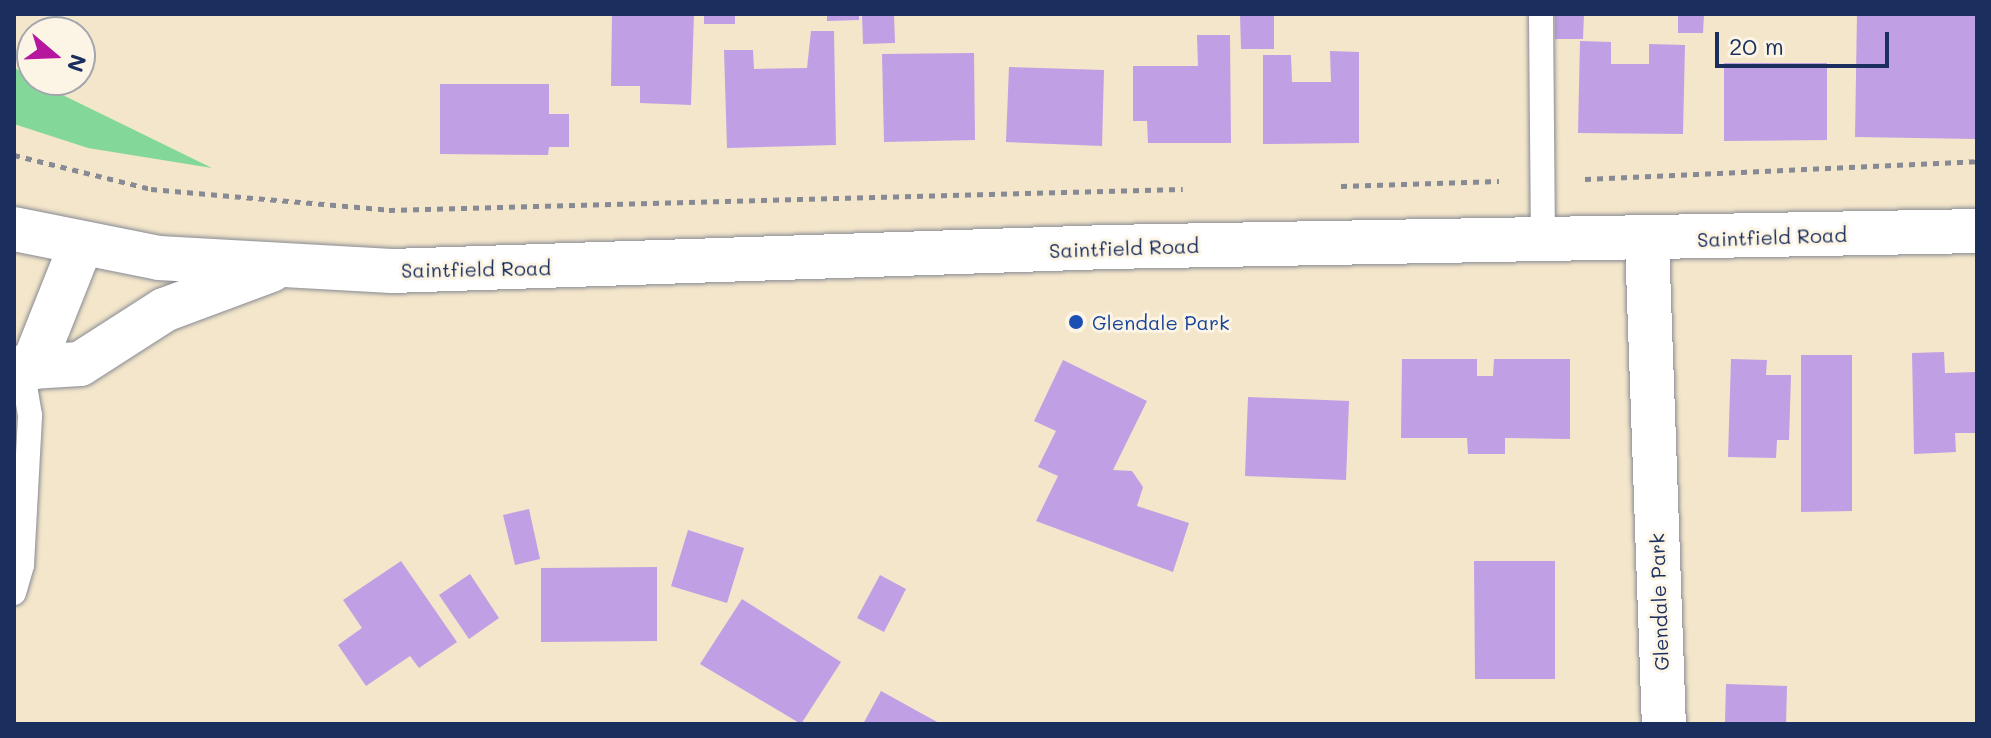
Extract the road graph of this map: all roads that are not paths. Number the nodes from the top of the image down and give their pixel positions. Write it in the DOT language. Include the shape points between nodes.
graph roads {
  1 [pos="1541,14"];
  2 [pos="14,229"];
  3 [pos="1977,231"];
  4 [pos="1543,238"];
  5 [pos="1647,241"];
  6 [pos="81,245"];
  7 [pos="271,270"];
  8 [pos="23,368"];
  9 [pos="14,593"];
  10 [pos="1664,724"];
  1 -- 4 [label="lane"];
  2 -- 6 [label="main road, Saintfield Road"];
  3 -- 5 [label="main road, Saintfield Road"];
  4 -- 5 [label="main road, Saintfield Road"];
  4 -- 7 [label="main road, Saintfield Road"];
  5 -- 10 [label="main road, Glendale Park"];
  6 -- 7 [label="main road, Saintfield Road"];
  6 -- 8 [label="main road"];
  7 -- 8 [label="main road, Saintfield Road" via="164,310 80,364"];
  8 -- 9 [label="lane" via="30,415 22,565"];
}
